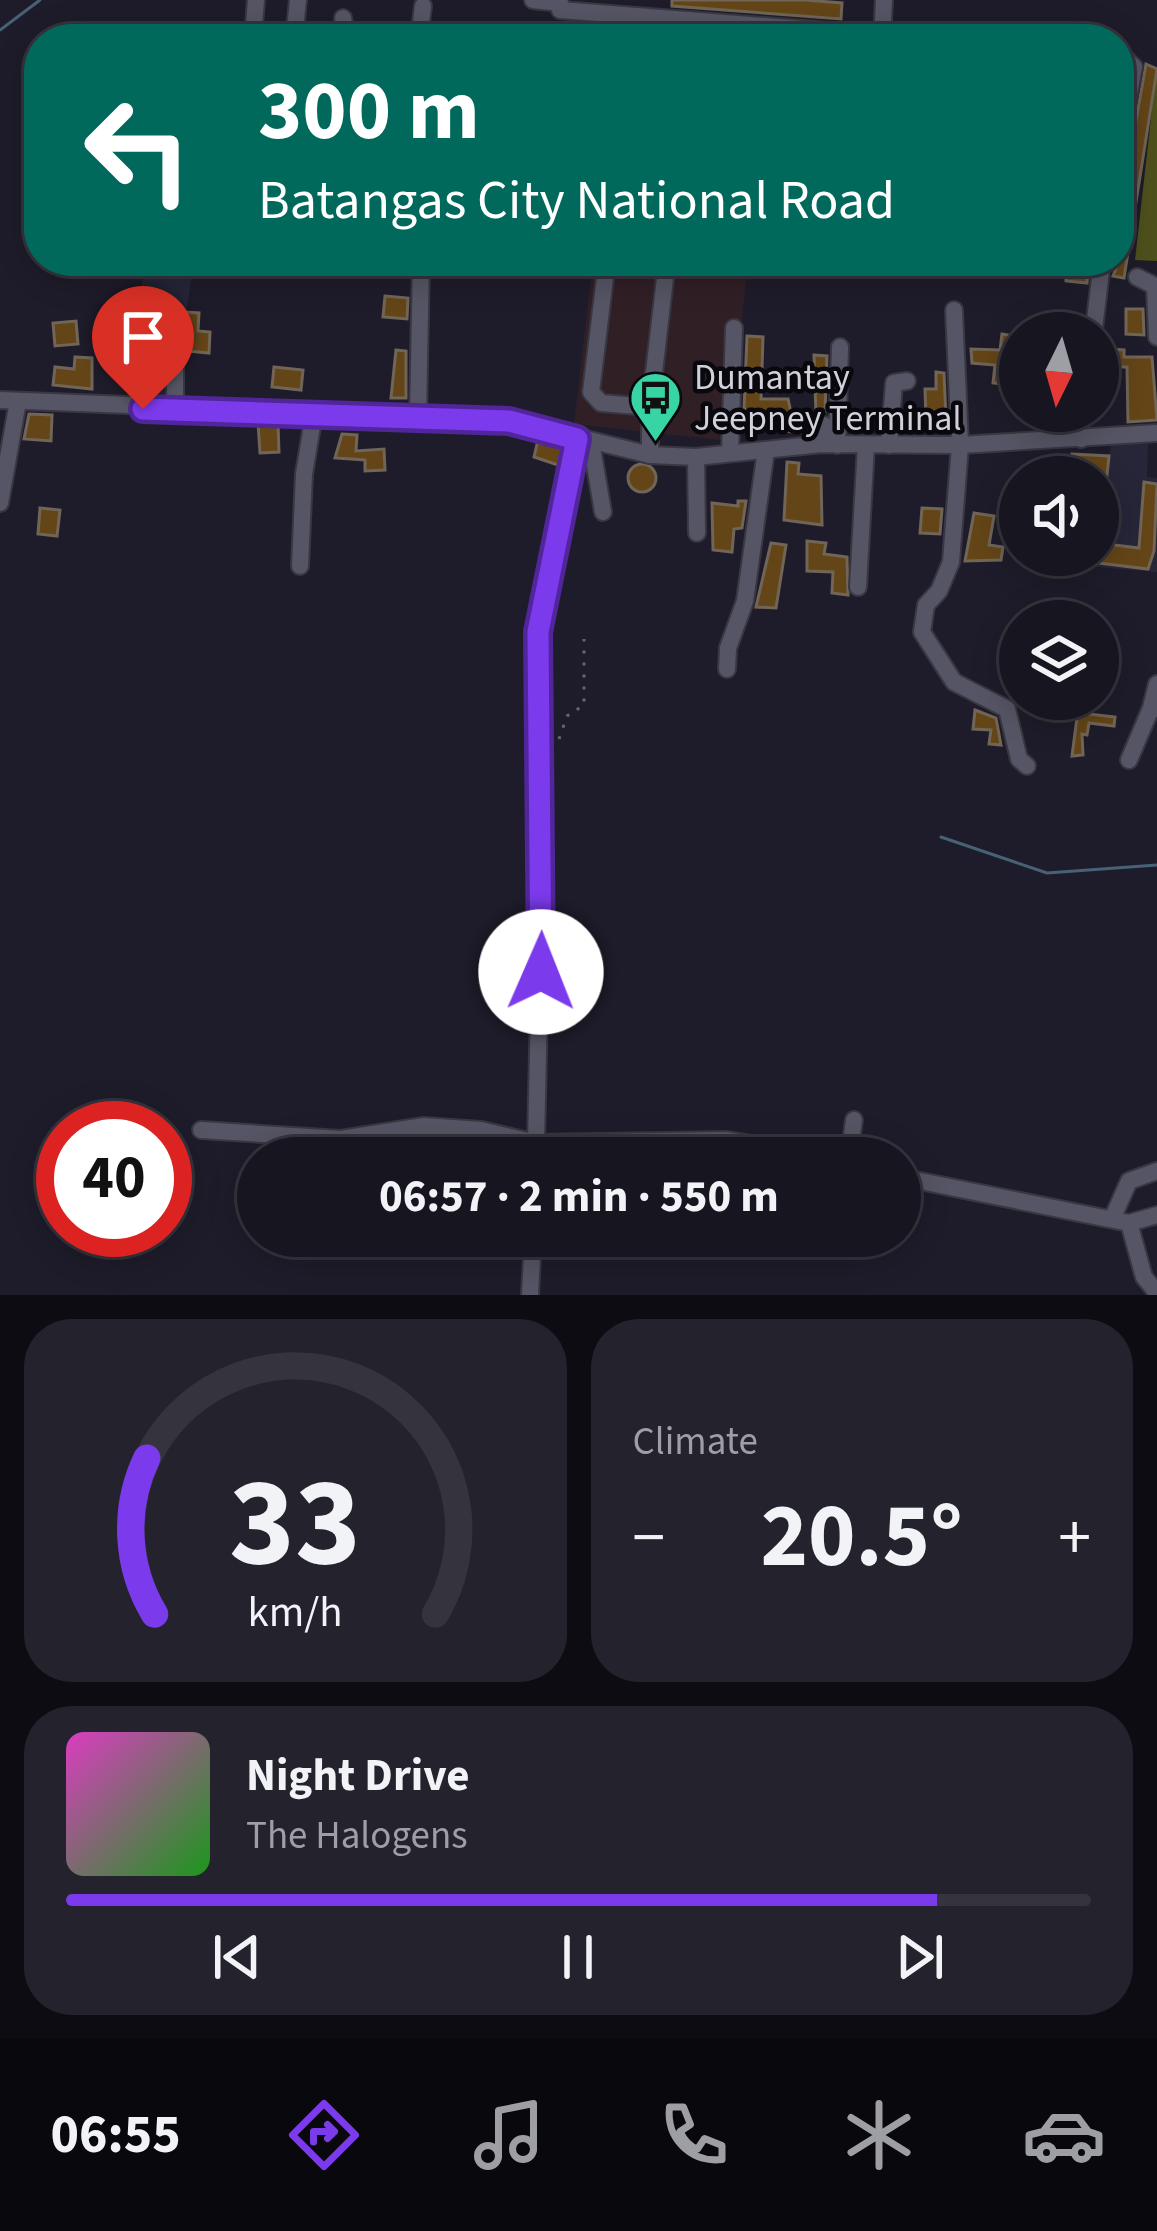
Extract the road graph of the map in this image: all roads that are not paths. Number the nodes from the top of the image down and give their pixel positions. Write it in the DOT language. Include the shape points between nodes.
graph roads {
  1 [pos="533,0"];
  2 [pos="560,4"];
  3 [pos="422,6"];
  4 [pos="343,18"];
  5 [pos="344,24"];
  6 [pos="420,24"];
  7 [pos="755,24"];
  8 [pos="421,276"];
  9 [pos="605,276"];
  10 [pos="665,276"];
  11 [pos="1100,276"];
  12 [pos="1136,277"];
  13 [pos="155,302"];
  14 [pos="954,310"];
  15 [pos="1096,312"];
  16 [pos="734,328"];
  17 [pos="1157,337"];
  18 [pos="839,347"];
  19 [pos="175,351"];
  20 [pos="907,381"];
  21 [pos="9,401"];
  22 [pos="650,407"];
  23 [pos="143,409"];
  24 [pos="175,411"];
  25 [pos="314,414"];
  26 [pos="418,416"];
  27 [pos="824,424"];
  28 [pos="1077,432"];
  29 [pos="1157,433"];
  30 [pos="584,440"];
  31 [pos="1081,440"];
  32 [pos="829,445"];
  33 [pos="866,445"];
  34 [pos="890,445"];
  35 [pos="960,445"];
  36 [pos="766,451"];
  37 [pos="730,453"];
  38 [pos="650,455"];
  39 [pos="696,457"];
  40 [pos="0,503"];
  41 [pos="603,512"];
  42 [pos="697,533"];
  43 [pos="300,566"];
  44 [pos="858,587"];
  45 [pos="728,669"];
  46 [pos="1157,684"];
  47 [pos="1154,709"];
  48 [pos="1129,760"];
  49 [pos="1027,766"];
  50 [pos="854,1120"];
  51 [pos="201,1130"];
  52 [pos="310,1137"];
  53 [pos="354,1137"];
  54 [pos="475,1137"];
  55 [pos="536,1137"];
  56 [pos="851,1137"];
  57 [pos="1157,1171"];
  58 [pos="921,1181"];
  59 [pos="1157,1215"];
  60 [pos="1121,1220"];
  61 [pos="532,1257"];
  62 [pos="1157,1293"];
  63 [pos="530,1295"];
  1 -- 2 [label="street"];
  2 -- 7 [label="street"];
  3 -- 6 [label="street"];
  4 -- 5 [label="street"];
  8 -- 26 [label="street"];
  9 -- 22 [label="street" via="591,392 601,403"];
  10 -- 22 [label="street"];
  11 -- 15 [label="street"];
  12 -- 17 [label="street" via="1155,286"];
  13 -- 23 [label="street"];
  14 -- 35 [label="street"];
  16 -- 37 [label="street"];
  18 -- 32 [label="street"];
  19 -- 24 [label="street"];
  20 -- 34 [label="street" via="895,383"];
  21 -- 23 [label="street"];
  21 -- 40 [label="street"];
  22 -- 38 [label="street"];
  23 -- 24 [label="street"];
  24 -- 25 [label="street"];
  25 -- 26 [label="street"];
  25 -- 43 [label="street"];
  26 -- 30 [label="street" via="509,421"];
  27 -- 32 [label="street"];
  28 -- 31 [label="street"];
  29 -- 31 [label="street"];
  30 -- 38 [label="street"];
  30 -- 41 [label="street"];
  30 -- 55 [label="street" via="538,632"];
  31 -- 35 [label="street"];
  32 -- 33 [label="street"];
  32 -- 36 [label="street"];
  33 -- 34 [label="street"];
  33 -- 44 [label="street"];
  34 -- 35 [label="street"];
  35 -- 49 [label="street" via="951,562 926,605 922,632 954,682 1007,709"];
  36 -- 37 [label="street"];
  36 -- 45 [label="street" via="746,601"];
  37 -- 39 [label="street"];
  38 -- 39 [label="street"];
  39 -- 42 [label="street"];
  46 -- 47 [label="street"];
  47 -- 48 [label="street"];
  50 -- 56 [label="street"];
  51 -- 52 [label="street"];
  53 -- 54 [label="street" via="424,1126"];
  57 -- 60 [label="street" via="1130,1181"];
  58 -- 60 [label="street"];
  59 -- 60 [label="street"];
  60 -- 62 [label="street"];
  61 -- 63 [label="street"];
}
